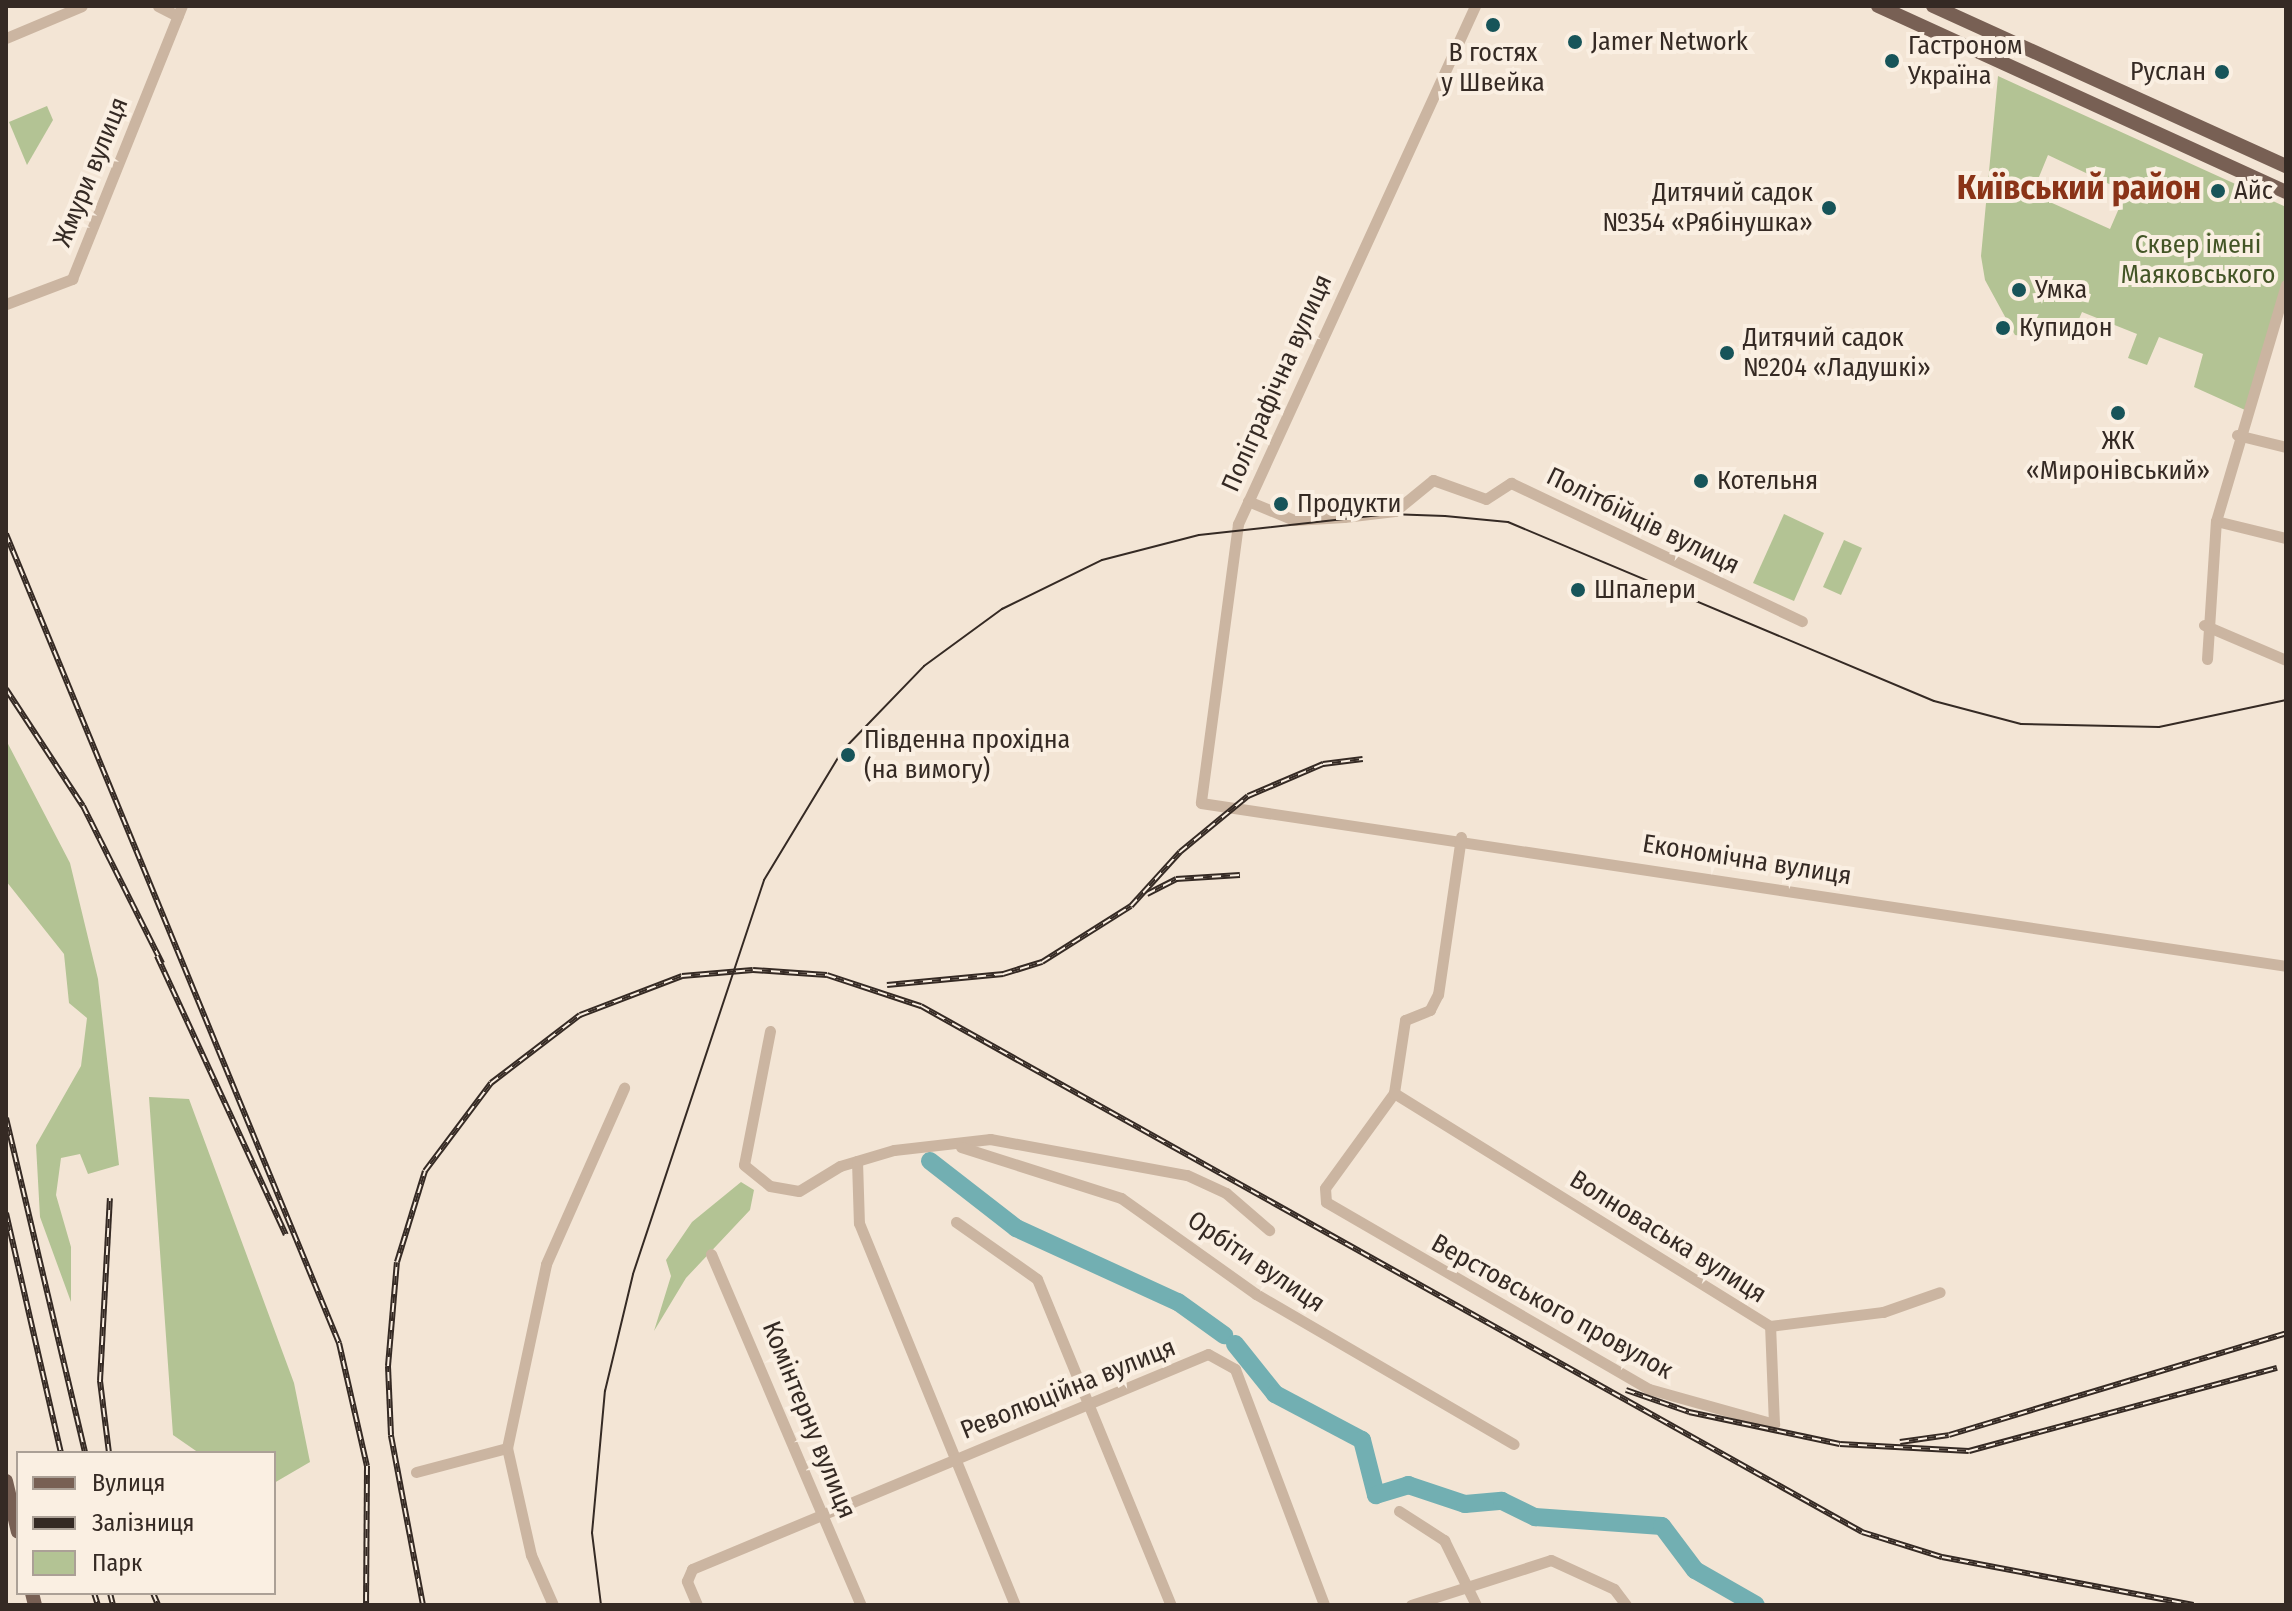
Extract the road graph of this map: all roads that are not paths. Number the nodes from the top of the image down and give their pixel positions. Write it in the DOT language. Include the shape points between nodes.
graph roads {
  1 [pos="82,6"];
  2 [pos="158,6"];
  3 [pos="1475,6"];
  4 [pos="1878,6"];
  5 [pos="1933,6"];
  6 [pos="180,11"];
  7 [pos="6,38"];
  8 [pos="2286,166"];
  9 [pos="2286,192"];
  10 [pos="2286,285"];
  11 [pos="6,304"];
  12 [pos="2237,435"];
  13 [pos="2286,447"];
  14 [pos="1248,501"];
  15 [pos="2216,521"];
  16 [pos="2286,538"];
  17 [pos="1802,621"];
  18 [pos="2204,625"];
  19 [pos="2207,659"];
  20 [pos="2286,660"];
  21 [pos="1201,803"];
  22 [pos="1461,837"];
  23 [pos="2286,966"];
  24 [pos="770,1031"];
  25 [pos="624,1088"];
  26 [pos="1394,1093"];
  27 [pos="961,1147"];
  28 [pos="857,1161"];
  29 [pos="956,1222"];
  30 [pos="1269,1230"];
  31 [pos="711,1254"];
  32 [pos="1940,1292"];
  33 [pos="1770,1326"];
  34 [pos="1087,1405"];
  35 [pos="1514,1444"];
  36 [pos="507,1448"];
  37 [pos="954,1459"];
  38 [pos="416,1472"];
  39 [pos="6,1481"];
  40 [pos="1399,1511"];
  41 [pos="824,1516"];
  42 [pos="16,1524"];
  43 [pos="1467,1583"];
  44 [pos="553,1605"];
  45 [pos="697,1605"];
  46 [pos="861,1605"];
  47 [pos="1015,1605"];
  48 [pos="1171,1605"];
  49 [pos="1324,1605"];
  50 [pos="1411,1605"];
  51 [pos="1476,1605"];
  52 [pos="1626,1605"];
  1 -- 7 [label="street"];
  2 -- 6 [label="street, Жмури вулиця"];
  3 -- 14 [label="street, Поліграфічна вулиця"];
  4 -- 9 [label="main road"];
  5 -- 8 [label="main road"];
  6 -- 11 [label="street, Жмури вулиця" via="72,279"];
  10 -- 12 [label="street"];
  12 -- 13 [label="street"];
  12 -- 15 [label="street"];
  14 -- 17 [label="street, Політбійців вулиця" via="1285,518 1332,518 1395,511 1433,480 1486,499 1511,483"];
  14 -- 21 [label="street, Поліграфічна вулиця" via="1236,536"];
  15 -- 16 [label="street"];
  15 -- 18 [label="street"];
  18 -- 19 [label="street"];
  18 -- 20 [label="street"];
  21 -- 22 [label="street, Економічна вулиця"];
  22 -- 23 [label="street, Економічна вулиця"];
  22 -- 26 [label="street" via="1438,994 1430,1010 1405,1020"];
  24 -- 28 [label="street" via="744,1165 770,1186 799,1191"];
  25 -- 36 [label="street" via="546,1264"];
  26 -- 33 [label="street, Волноваська вулиця"];
  26 -- 33 [label="street, Верстовського провулок" via="1323,1198 1393,1246 1649,1389 1774,1424"];
  27 -- 28 [label="street" via="927,1143"];
  27 -- 30 [label="street" via="990,1139 1187,1175 1226,1193"];
  27 -- 35 [label="street, Орбіти вулиця" via="1121,1198 1256,1294"];
  28 -- 37 [label="street" via="859,1223"];
  29 -- 34 [label="street" via="1037,1279"];
  31 -- 41 [label="street, Комінтерну вулиця"];
  32 -- 33 [label="street, Волноваська вулиця" via="1883,1312"];
  34 -- 37 [label="street, Революційна вулиця"];
  34 -- 48 [label="street"];
  34 -- 49 [label="street, Революційна вулиця" via="1208,1354 1226,1359"];
  36 -- 38 [label="street"];
  36 -- 44 [label="street" via="531,1555"];
  37 -- 41 [label="street, Революційна вулиця"];
  37 -- 47 [label="street"];
  39 -- 42 [label="main road"];
  40 -- 43 [label="street" via="1444,1540"];
  41 -- 45 [label="street, Революційна вулиця" via="692,1569 687,1581"];
  41 -- 46 [label="street, Комінтерну вулиця"];
  43 -- 50 [label="street"];
  43 -- 51 [label="street"];
  43 -- 52 [label="street" via="1551,1560 1614,1589"];
}
